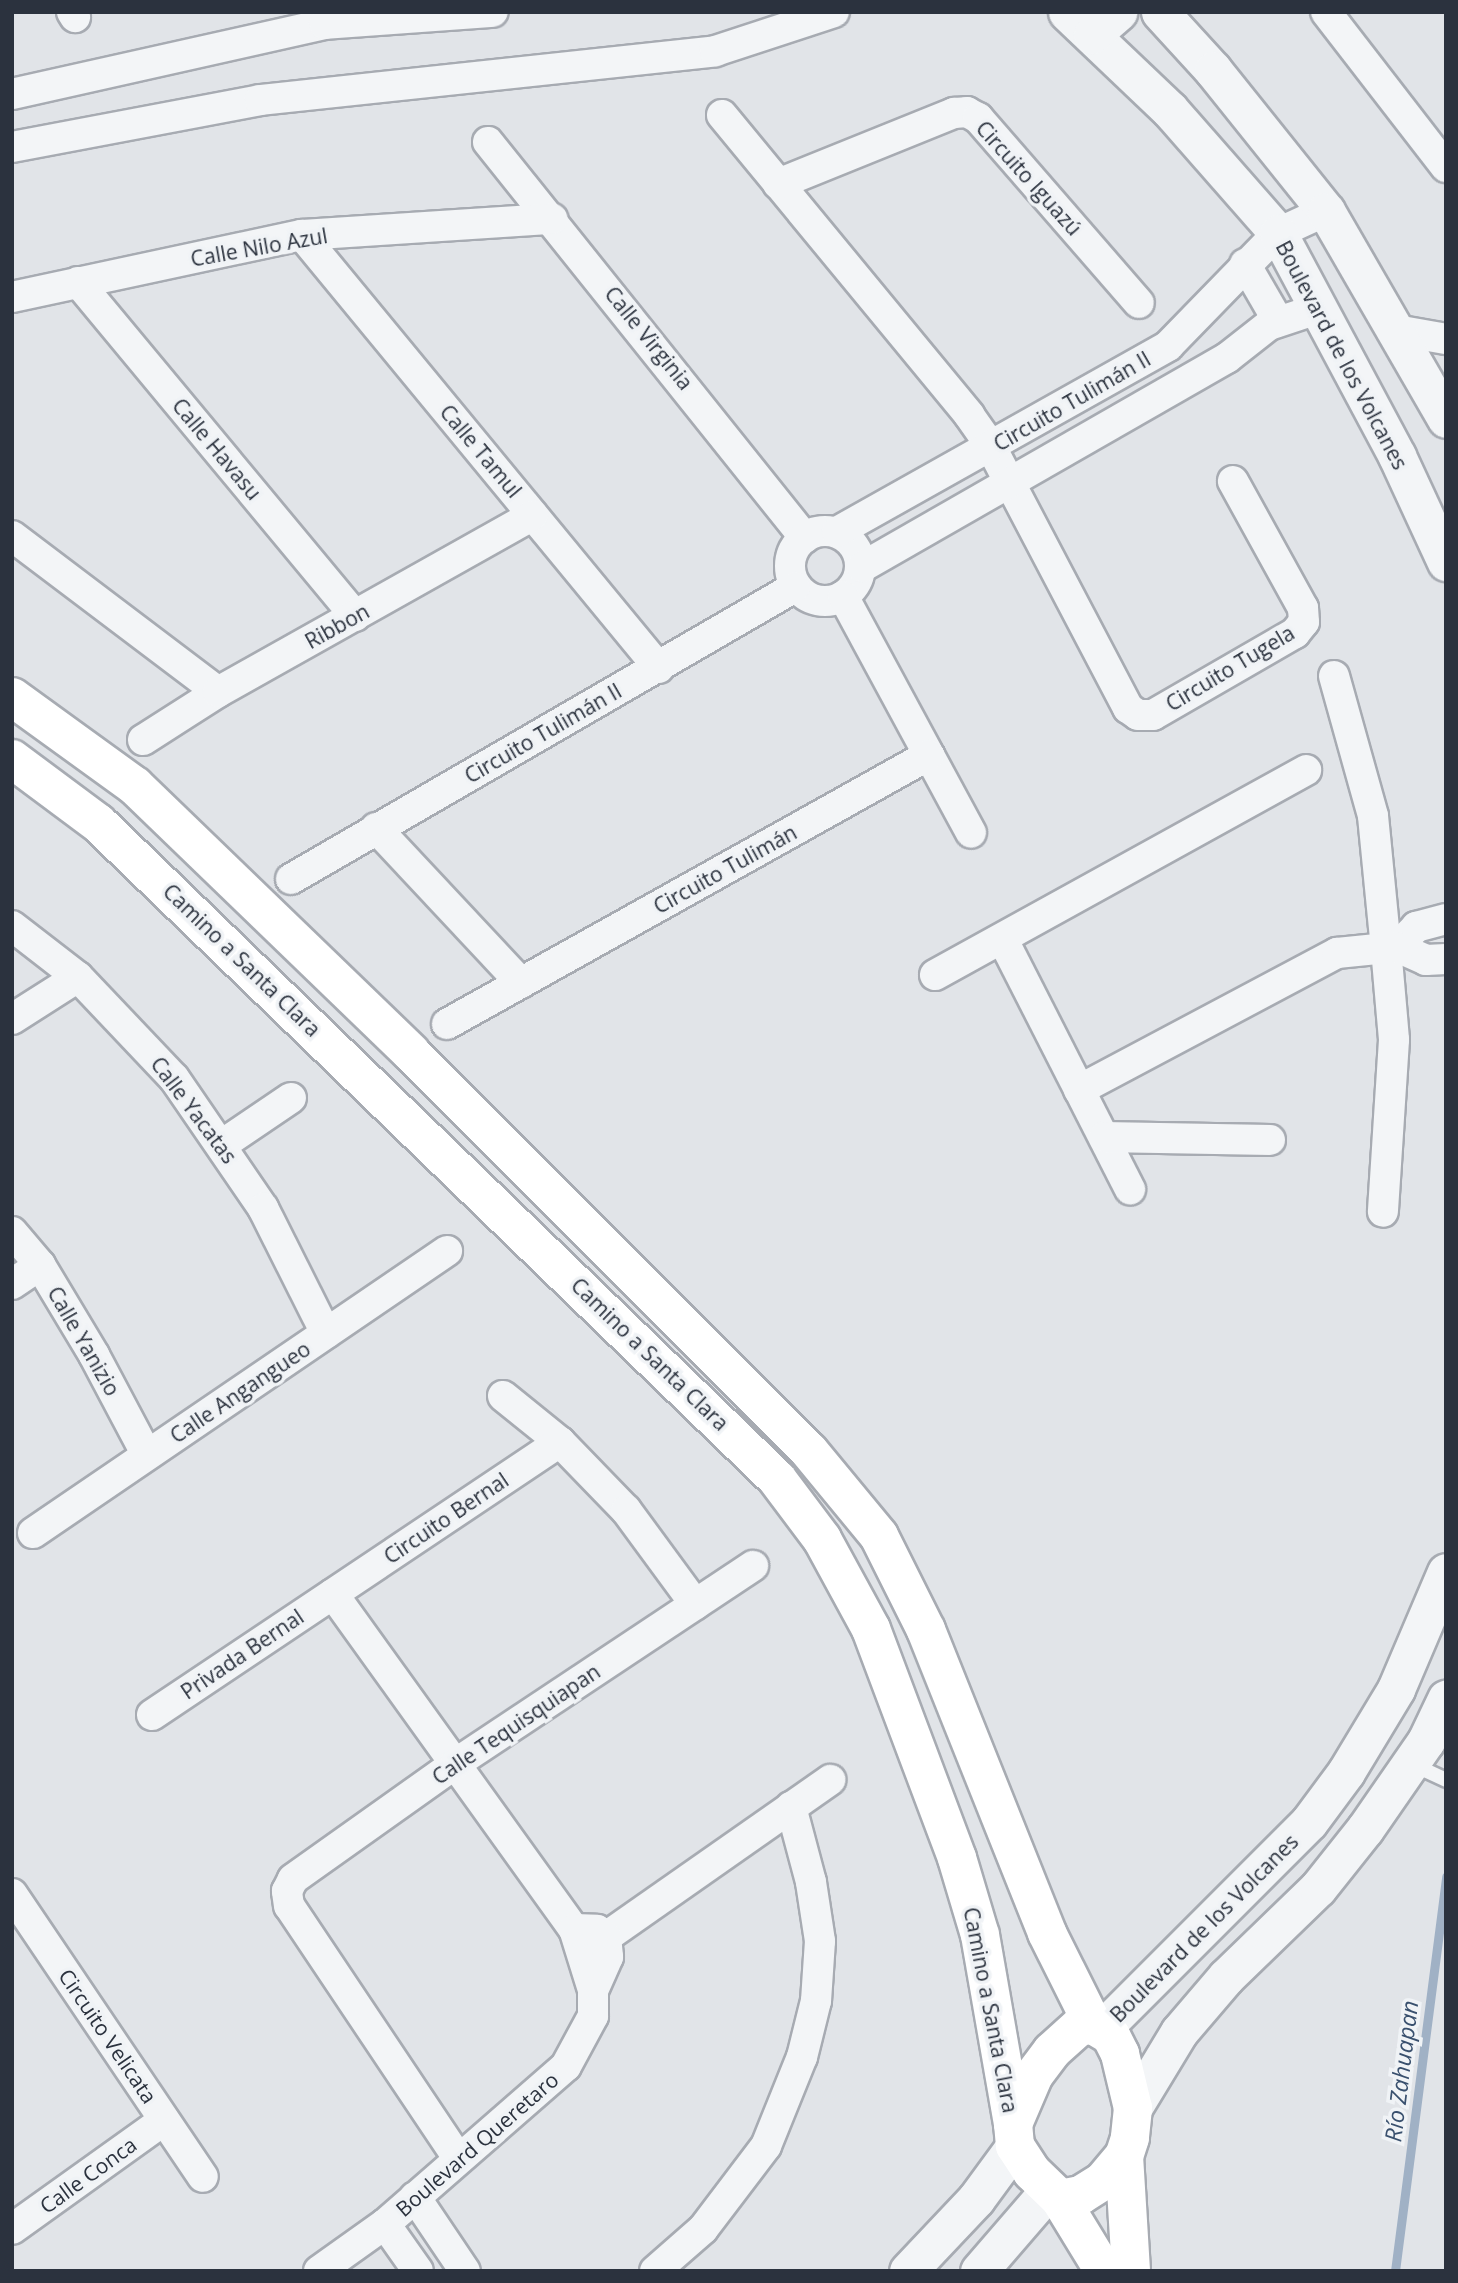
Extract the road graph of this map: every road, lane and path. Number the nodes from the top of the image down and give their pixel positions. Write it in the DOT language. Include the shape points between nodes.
graph roads {
  1 [pos="493,12"];
  2 [pos="834,12"];
  3 [pos="1160,12"];
  4 [pos="1326,12"];
  5 [pos="1093,20"];
  6 [pos="1213,70"];
  7 [pos="12,94"];
  8 [pos="1169,109"];
  9 [pos="722,114"];
  10 [pos="488,142"];
  11 [pos="12,147"];
  12 [pos="1446,167"];
  13 [pos="778,184"];
  14 [pos="1326,211"];
  15 [pos="552,219"];
  16 [pos="1278,233"];
  17 [pos="302,235"];
  18 [pos="1245,264"];
  19 [pos="78,282"];
  20 [pos="12,297"];
  21 [pos="1139,303"];
  22 [pos="1320,308"];
  23 [pos="1278,321"];
  24 [pos="1395,330"];
  25 [pos="1445,340"];
  26 [pos="1168,346"];
  27 [pos="1184,381"];
  28 [pos="1446,419"];
  29 [pos="992,447"];
  30 [pos="1010,481"];
  31 [pos="1233,481"];
  32 [pos="533,515"];
  33 [pos="837,532"];
  34 [pos="12,536"];
  35 [pos="805,538"];
  36 [pos="1446,562"];
  37 [pos="862,567"];
  38 [pos="795,587"];
  39 [pos="844,596"];
  40 [pos="355,615"];
  41 [pos="659,668"];
  42 [pos="1334,676"];
  43 [pos="218,692"];
  44 [pos="12,696"];
  45 [pos="143,740"];
  46 [pos="929,755"];
  47 [pos="12,759"];
  48 [pos="1306,770"];
  49 [pos="376,828"];
  50 [pos="971,833"];
  51 [pos="291,879"];
  52 [pos="1446,919"];
  53 [pos="12,926"];
  54 [pos="1003,940"];
  55 [pos="1392,948"];
  56 [pos="1446,959"];
  57 [pos="935,975"];
  58 [pos="78,977"];
  59 [pos="520,984"];
  60 [pos="12,1019"];
  61 [pos="447,1024"];
  62 [pos="1079,1090"];
  63 [pos="291,1098"];
  64 [pos="1104,1137"];
  65 [pos="1270,1140"];
  66 [pos="223,1144"];
  67 [pos="1130,1189"];
  68 [pos="1383,1212"];
  69 [pos="12,1232"];
  70 [pos="447,1251"];
  71 [pos="40,1265"];
  72 [pos="12,1284"];
  73 [pos="326,1333"];
  74 [pos="503,1396"];
  75 [pos="560,1442"];
  76 [pos="147,1455"];
  77 [pos="33,1533"];
  78 [pos="753,1566"];
  79 [pos="1446,1572"];
  80 [pos="333,1594"];
  81 [pos="695,1604"];
  82 [pos="1444,1707"];
  83 [pos="152,1714"];
  84 [pos="1412,1763"];
  85 [pos="455,1764"];
  86 [pos="830,1780"];
  87 [pos="1446,1780"];
  88 [pos="791,1807"];
  89 [pos="1309,1822"];
  90 [pos="1347,1853"];
  91 [pos="1248,1888"];
  92 [pos="13,1896"];
  93 [pos="1283,1921"];
  94 [pos="574,1929"];
  95 [pos="606,1937"];
  96 [pos="593,1990"];
  97 [pos="1098,2027"];
  98 [pos="1133,2108"];
  99 [pos="164,2120"];
  100 [pos="1014,2135"];
  101 [pos="1124,2155"];
  102 [pos="458,2158"];
  103 [pos="203,2177"];
  104 [pos="1054,2195"];
  105 [pos="415,2197"];
  106 [pos="385,2224"];
  107 [pos="12,2229"];
  108 [pos="319,2271"];
  109 [pos="418,2271"];
  110 [pos="465,2271"];
  111 [pos="655,2271"];
  112 [pos="908,2271"];
  113 [pos="979,2271"];
  114 [pos="1104,2271"];
  115 [pos="1131,2271"];
  1 -- 7 [label="street" via="324,24"];
  2 -- 11 [label="street" via="715,51 260,100"];
  3 -- 6 [label="street"];
  4 -- 12 [label="street"];
  5 -- 8 [label="street, Boulevard de los Volcanes"];
  6 -- 8 [label="street"];
  6 -- 14 [label="street"];
  8 -- 16 [label="street, Boulevard de los Volcanes"];
  9 -- 13 [label="street"];
  10 -- 15 [label="street, Calle Virginia"];
  13 -- 21 [label="street, Circuito Iguazú" via="954,113 967,112 978,118"];
  13 -- 29 [label="street"];
  14 -- 16 [label="street, Circuito Tulimán II"];
  14 -- 24 [label="street"];
  15 -- 17 [label="street, Calle Nilo Azul"];
  15 -- 35 [label="street, Calle Virginia"];
  16 -- 18 [label="street, Circuito Tulimán II"];
  16 -- 22 [label="street, Boulevard de los Volcanes"];
  17 -- 19 [label="street, Calle Nilo Azul"];
  17 -- 32 [label="street, Calle Tamul"];
  18 -- 23 [label="street"];
  18 -- 26 [label="street, Circuito Tulimán II"];
  19 -- 20 [label="street, Calle Nilo Azul"];
  19 -- 40 [label="street, Calle Havasu"];
  22 -- 23 [label="street, Circuito Tulimán II"];
  22 -- 36 [label="street, Boulevard de los Volcanes"];
  23 -- 27 [label="street, Circuito Tulimán II" via="1227,358"];
  24 -- 25 [label="street"];
  24 -- 28 [label="street"];
  26 -- 27 [label="street"];
  26 -- 29 [label="street, Circuito Tulimán II"];
  27 -- 30 [label="street, Circuito Tulimán II"];
  29 -- 30 [label="street"];
  29 -- 33 [label="street, Circuito Tulimán II"];
  30 -- 31 [label="street, Circuito Tugela" via="1128,708 1138,715 1153,715 1295,633 1304,622 1303,608"];
  30 -- 37 [label="street, Circuito Tulimán II"];
  32 -- 40 [label="street, Ribbon"];
  32 -- 41 [label="street, Calle Tamul"];
  33 -- 35 [label="street" via="815,531"];
  33 -- 37 [label="street" via="855,546"];
  34 -- 43 [label="street"];
  35 -- 38 [label="street" via="796,544 789,565"];
  37 -- 39 [label="street" via="854,588"];
  38 -- 39 [label="street" via="813,600 836,601"];
  38 -- 41 [label="street, Circuito Tulimán II"];
  39 -- 46 [label="street"];
  40 -- 43 [label="street, Ribbon"];
  41 -- 49 [label="street, Circuito Tulimán II"];
  42 -- 55 [label="street" via="1373,816"];
  43 -- 45 [label="street, Ribbon"];
  44 -- 97 [label="main road, Camino a Santa Clara" via="135,786 410,1052 809,1451 871,1526 926,1630 1046,1933"];
  46 -- 50 [label="street"];
  46 -- 59 [label="street, Circuito Tulimán"];
  47 -- 100 [label="main road, Camino a Santa Clara" via="97,823 283,998 777,1479 814,1529 871,1629 957,1858 980,1935"];
  48 -- 54 [label="street"];
  49 -- 51 [label="street, Circuito Tulimán II"];
  49 -- 59 [label="street"];
  52 -- 55 [label="street" via="1416,927"];
  53 -- 58 [label="street, Calle Yacatas"];
  54 -- 57 [label="street"];
  54 -- 62 [label="street"];
  55 -- 56 [label="street" via="1426,960"];
  55 -- 62 [label="street" via="1337,953"];
  55 -- 68 [label="street" via="1394,1040"];
  58 -- 60 [label="street"];
  58 -- 66 [label="street, Calle Yacatas" via="174,1078"];
  59 -- 61 [label="street, Circuito Tulimán"];
  62 -- 64 [label="street"];
  63 -- 66 [label="street"];
  64 -- 65 [label="street"];
  64 -- 67 [label="street"];
  66 -- 73 [label="street, Calle Yacatas" via="263,1208"];
  69 -- 71 [label="street, Calle Yanizio"];
  70 -- 73 [label="street, Calle Angangueo"];
  71 -- 72 [label="street"];
  71 -- 76 [label="street, Calle Yanizio"];
  73 -- 76 [label="street, Calle Angangueo"];
  74 -- 75 [label="street"];
  75 -- 80 [label="street, Circuito Bernal"];
  75 -- 81 [label="street" via="626,1510"];
  76 -- 77 [label="street, Calle Angangueo"];
  78 -- 81 [label="street, Calle Tequisquiapan"];
  79 -- 89 [label="street, Boulevard de los Volcanes" via="1396,1689 1346,1773"];
  80 -- 83 [label="street, Privada Bernal"];
  80 -- 85 [label="street"];
  81 -- 85 [label="street, Calle Tequisquiapan"];
  82 -- 84 [label="street"];
  84 -- 87 [label="lane"];
  84 -- 90 [label="street"];
  85 -- 94 [label="street"];
  85 -- 102 [label="street, Calle Tequisquiapan" via="293,1879 287,1891 289,1906"];
  86 -- 88 [label="street"];
  88 -- 95 [label="street"];
  88 -- 111 [label="street" via="811,1882 820,1941 816,2001 802,2057 786,2106 766,2146 703,2229"];
  89 -- 90 [label="street"];
  89 -- 91 [label="street, Boulevard de los Volcanes"];
  90 -- 93 [label="street"];
  91 -- 93 [label="street"];
  91 -- 97 [label="street, Boulevard de los Volcanes"];
  92 -- 99 [label="street, Circuito Velicata"];
  93 -- 98 [label="street" via="1179,2032"];
  94 -- 95 [label="street" via="597,1930"];
  94 -- 96 [label="street"];
  95 -- 96 [label="street" via="607,1964"];
  96 -- 102 [label="street, Boulevard Queretaro" via="593,2016 566,2066"];
  97 -- 98 [label="main road" via="1120,2054"];
  97 -- 100 [label="main road" via="1080,2026 1052,2050 1034,2076"];
  98 -- 101 [label="main road"];
  99 -- 103 [label="street, Circuito Velicata"];
  99 -- 107 [label="street, Calle Conca"];
  100 -- 104 [label="main road"];
  100 -- 112 [label="street" via="976,2199"];
  101 -- 104 [label="main road" via="1103,2181 1082,2195"];
  101 -- 115 [label="main road"];
  102 -- 105 [label="street, Boulevard Queretaro"];
  104 -- 113 [label="street"];
  104 -- 114 [label="main road"];
  105 -- 106 [label="street, Boulevard Queretaro"];
  105 -- 110 [label="street"];
  106 -- 108 [label="street, Boulevard Queretaro"];
  106 -- 109 [label="street"];
}
